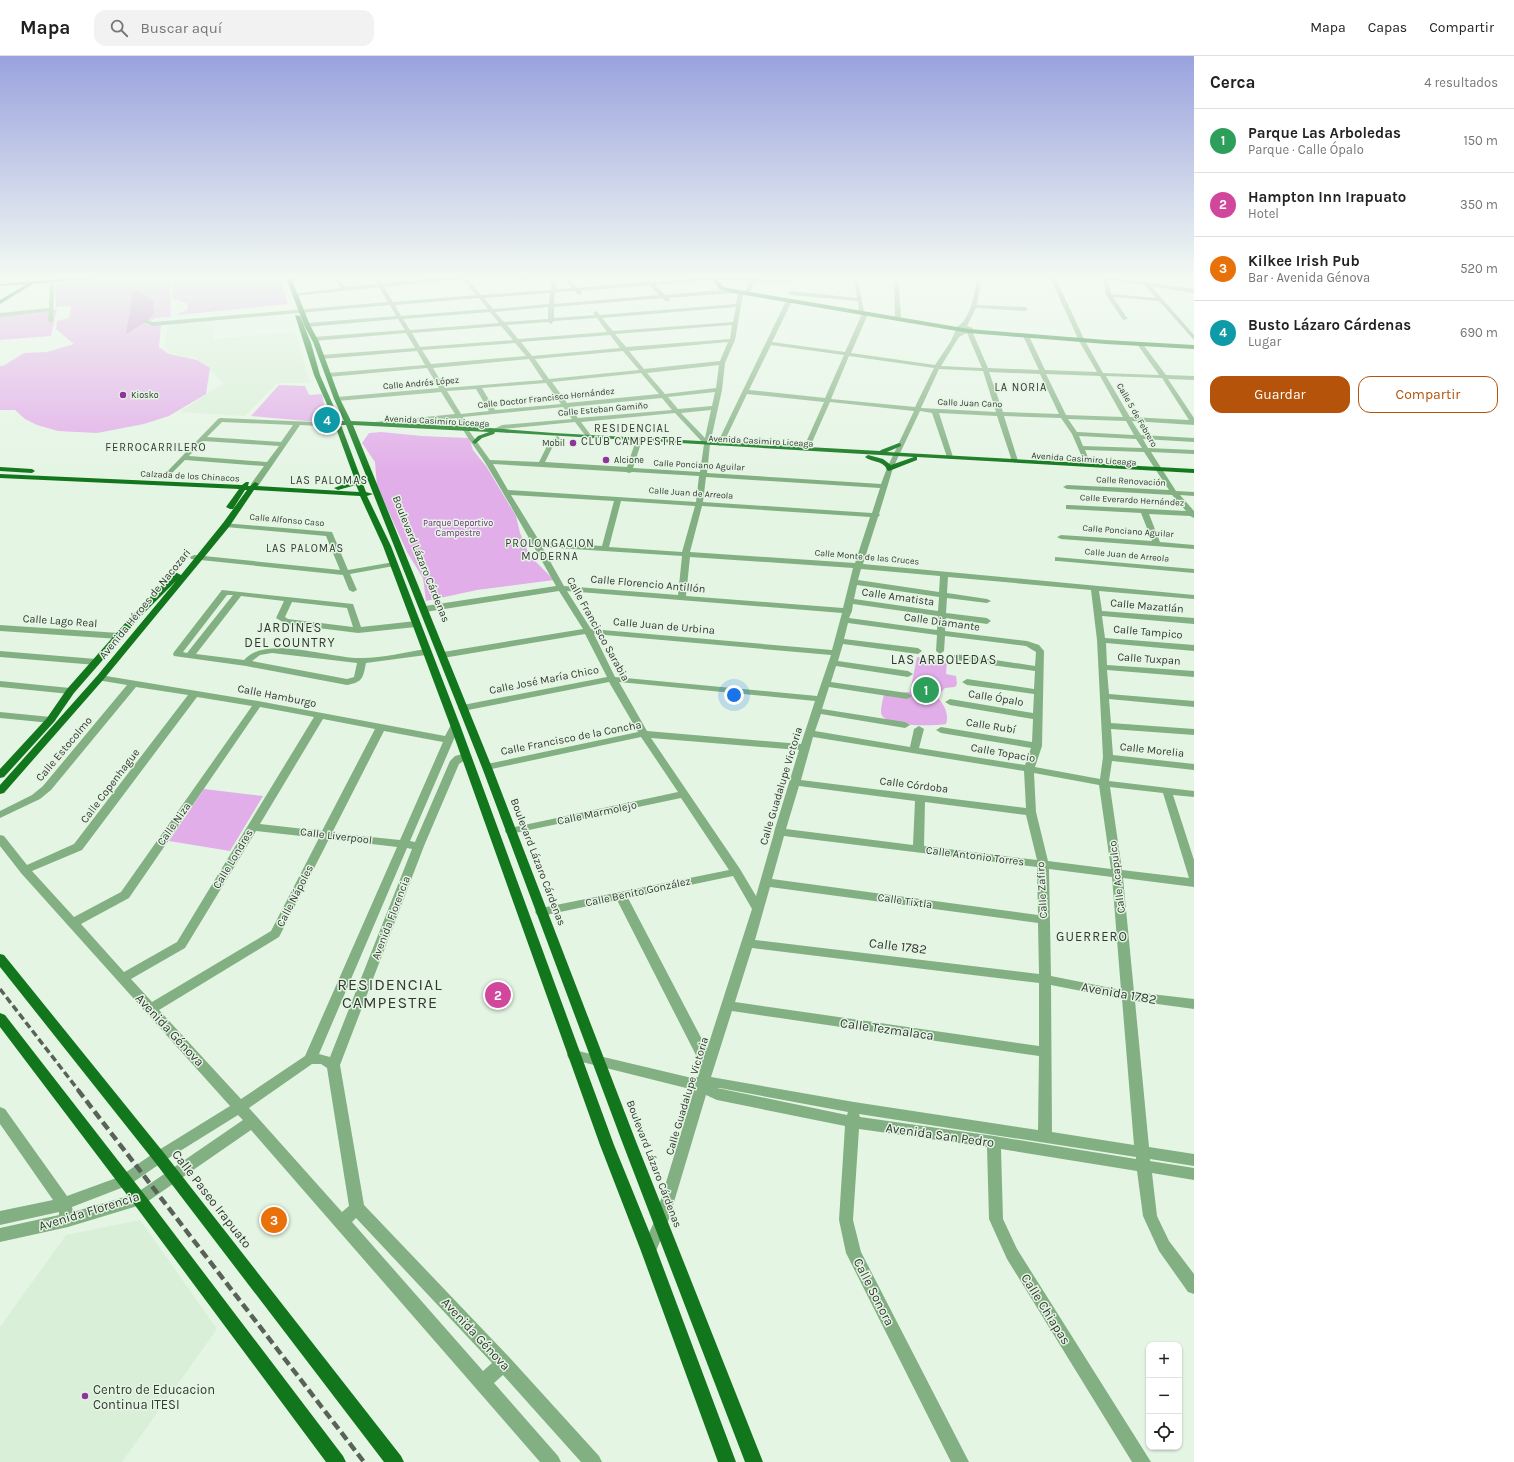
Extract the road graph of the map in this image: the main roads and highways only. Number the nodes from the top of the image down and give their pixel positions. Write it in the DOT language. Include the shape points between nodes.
graph roads {
  1 [pos="307,341"];
  2 [pos="315,341"];
  3 [pos="1101,341"];
  4 [pos="1108,341"];
  5 [pos="1194,346"];
  6 [pos="337,424"];
  7 [pos="348,424"];
  8 [pos="382,427"];
  9 [pos="465,428"];
  10 [pos="492,432"];
  11 [pos="355,437"];
  12 [pos="475,442"];
  13 [pos="707,445"];
  14 [pos="867,454"];
  15 [pos="894,459"];
  16 [pos="915,459"];
  17 [pos="0,469"];
  18 [pos="1160,471"];
  19 [pos="1194,471"];
  20 [pos="1194,475"];
  21 [pos="0,476"];
  22 [pos="359,481"];
  23 [pos="248,486"];
  24 [pos="338,491"];
  25 [pos="377,491"];
  26 [pos="363,492"];
  27 [pos="367,505"];
  28 [pos="196,557"];
  29 [pos="0,776"];
  30 [pos="0,791"];
  31 [pos="0,958"];
  32 [pos="0,1018"];
  33 [pos="337,1462"];
  34 [pos="395,1462"];
  35 [pos="727,1462"];
  36 [pos="754,1462"];
  1 -- 6 [label="main road, Boulevard Lázaro Cárdenas" via="317,374"];
  2 -- 7 [label="main road, Boulevard Lázaro Cárdenas"];
  3 -- 5 [label="main road"];
  4 -- 5 [label="main road"];
  6 -- 7 [label="main road, Avenida Casimiro Liceaga"];
  6 -- 22 [label="main road, Boulevard Lázaro Cárdenas"];
  7 -- 8 [label="main road, Avenida Casimiro Liceaga"];
  7 -- 9 [label="main road, Avenida Casimiro Liceaga"];
  7 -- 11 [label="main road, Boulevard Lázaro Cárdenas"];
  8 -- 9 [label="main road, Avenida Casimiro Liceaga"];
  8 -- 11 [label="main road" via="366,429"];
  9 -- 10 [label="main road, Avenida Casimiro Liceaga"];
  10 -- 12 [label="main road" via="480,436"];
  10 -- 13 [label="main road, Avenida Casimiro Liceaga"];
  10 -- 13 [label="main road, Avenida Casimiro Liceaga" via="638,443"];
  11 -- 25 [label="main road, Boulevard Lázaro Cárdenas"];
  13 -- 14 [label="main road, Avenida Casimiro Liceaga"];
  13 -- 14 [label="main road, Avenida Casimiro Liceaga"];
  14 -- 15 [label="main road, Avenida Casimiro Liceaga"];
  14 -- 15 [label="main road" via="883,461"];
  14 -- 15 [label="main road" via="886,450"];
  15 -- 16 [label="main road, Avenida Casimiro Liceaga"];
  15 -- 16 [label="main road" via="901,463"];
  15 -- 18 [label="main road, Avenida Casimiro Liceaga" via="950,457"];
  16 -- 18 [label="main road, Avenida Casimiro Liceaga"];
  17 -- 23 [label="main road, Calzada de los Chinacos" via="164,478"];
  18 -- 19 [label="main road, Avenida Casimiro Liceaga"];
  18 -- 20 [label="main road, Avenida Casimiro Liceaga"];
  21 -- 23 [label="main road, Calzada de los Chinacos"];
  22 -- 24 [label="main road"];
  22 -- 26 [label="main road, Boulevard Lázaro Cárdenas"];
  23 -- 24 [label="main road, Calzada de los Chinacos"];
  23 -- 28 [label="main road, Avenida Héroes de Nacozari" via="235,500"];
  23 -- 28 [label="main road, Avenida Héroes de Nacozari" via="226,525"];
  24 -- 26 [label="main road, Calzada de los Chinacos"];
  24 -- 27 [label="main road"];
  25 -- 26 [label="main road, Calzada de los Chinacos"];
  25 -- 36 [label="main road, Boulevard Lázaro Cárdenas" via="487,767"];
  26 -- 27 [label="main road, Boulevard Lázaro Cárdenas"];
  27 -- 35 [label="main road, Boulevard Lázaro Cárdenas" via="387,546 455,725 607,1145"];
  28 -- 29 [label="main road, Avenida Héroes de Nacozari" via="119,636 70,691 51,720"];
  28 -- 30 [label="main road, Avenida Héroes de Nacozari" via="100,678"];
  31 -- 34 [label="main road, Calle Paseo Irapuato" via="159,1157"];
  32 -- 33 [label="main road"];
}
